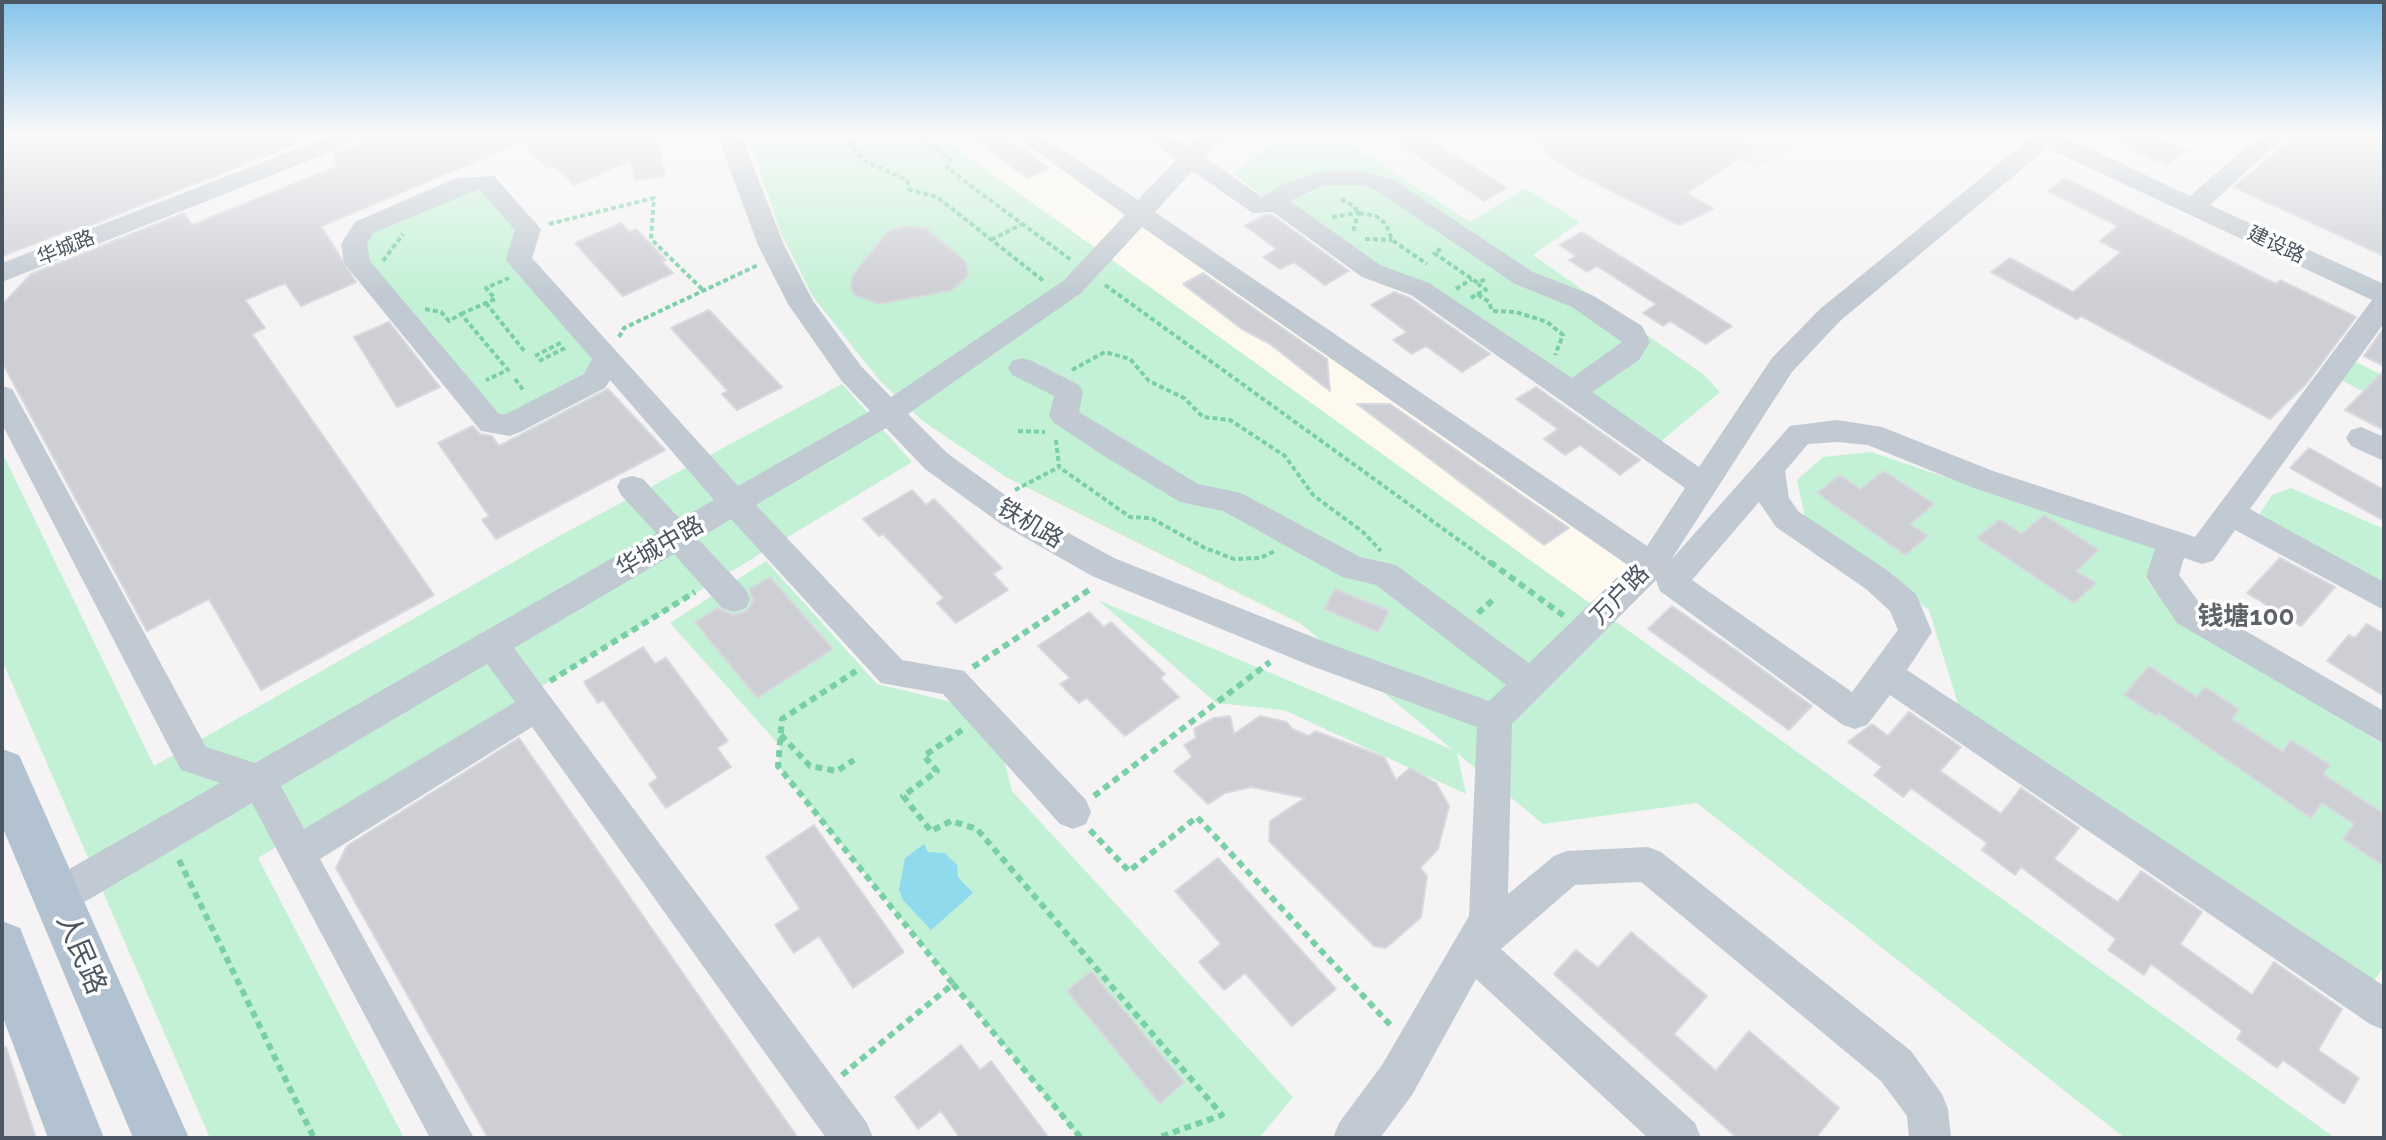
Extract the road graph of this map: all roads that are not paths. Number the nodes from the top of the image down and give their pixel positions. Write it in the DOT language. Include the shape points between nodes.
graph roads {
  1 [pos="213,188"];
  2 [pos="453,188"];
  3 [pos="491,188"];
  4 [pos="750,188"];
  5 [pos="1104,188"];
  6 [pos="1163,188"];
  7 [pos="1233,188"];
  8 [pos="1299,188"];
  9 [pos="1390,188"];
  10 [pos="1982,188"];
  11 [pos="2156,188"];
  12 [pos="2214,188"];
  13 [pos="1273,201"];
  14 [pos="2194,206"];
  15 [pos="1140,213"];
  16 [pos="2,273"];
  17 [pos="2384,295"];
  18 [pos="2384,303"];
  19 [pos="606,358"];
  20 [pos="1022,368"];
  21 [pos="1572,392"];
  22 [pos="2,396"];
  23 [pos="887,414"];
  24 [pos="1770,468"];
  25 [pos="1702,485"];
  26 [pos="632,487"];
  27 [pos="735,503"];
  28 [pos="2231,513"];
  29 [pos="677,536"];
  30 [pos="2173,542"];
  31 [pos="1651,565"];
  32 [pos="725,589"];
  33 [pos="2384,597"];
  34 [pos="492,644"];
  35 [pos="1886,674"];
  36 [pos="1531,684"];
  37 [pos="533,700"];
  38 [pos="1495,718"];
  39 [pos="2384,729"];
  40 [pos="2,770"];
  41 [pos="259,780"];
  42 [pos="1073,812"];
  43 [pos="297,853"];
  44 [pos="57,897"];
  45 [pos="2,946"];
  46 [pos="1472,949"];
  47 [pos="2384,1010"];
  48 [pos="76,1138"];
  49 [pos="161,1138"];
  50 [pos="453,1138"];
  51 [pos="852,1138"];
  52 [pos="1354,1138"];
  53 [pos="1680,1138"];
  54 [pos="1930,1138"];
  1 -- 16 [label="street, 华城路"];
  2 -- 19 [label="street" via="364,228 354,244 357,263 491,424 510,425 595,381"];
  3 -- 19 [label="street" via="528,229 519,259"];
  4 -- 23 [label="street, 铁机路" via="801,304"];
  5 -- 15 [label="street"];
  6 -- 15 [label="street, 华城中路"];
  7 -- 13 [label="street" via="1262,208"];
  8 -- 13 [label="street"];
  9 -- 21 [label="street" via="1524,278 1582,301 1632,333 1636,342 1629,353"];
  10 -- 25 [label="street, 万户路" via="1830,315 1782,365"];
  11 -- 14 [label="street, 建设路"];
  12 -- 14 [label="street"];
  13 -- 21 [label="street" via="1371,271 1420,289"];
  14 -- 17 [label="street, 建设路"];
  15 -- 23 [label="street, 华城中路" via="1062,294"];
  15 -- 31 [label="street"];
  18 -- 28 [label="street"];
  19 -- 27 [label="street"];
  20 -- 36 [label="street" via="1069,392 1064,416 1114,448 1191,494 1230,501 1353,568 1385,574"];
  21 -- 25 [label="street"];
  22 -- 41 [label="street" via="194,759"];
  23 -- 27 [label="street, 华城中路"];
  23 -- 38 [label="street, 铁机路" via="936,461 993,502 1115,572"];
  24 -- 30 [label="street" via="1800,434 1872,435 1982,479"];
  24 -- 35 [label="street" via="1774,501 1787,519 1904,603 1915,632"];
  24 -- 35 [label="street" via="1671,582 1855,714"];
  25 -- 31 [label="street, 万户路"];
  26 -- 29 [label="street"];
  27 -- 29 [label="street, 华城中路"];
  27 -- 42 [label="street" via="893,673 952,681"];
  28 -- 30 [label="street" via="2202,552"];
  28 -- 33 [label="street"];
  29 -- 32 [label="street"];
  29 -- 34 [label="street, 华城中路"];
  30 -- 39 [label="street" via="2162,577 2189,614"];
  31 -- 36 [label="street, 万户路"];
  34 -- 37 [label="street"];
  34 -- 41 [label="street, 华城中路"];
  35 -- 47 [label="street"];
  36 -- 38 [label="street, 万户路"];
  37 -- 43 [label="street"];
  37 -- 51 [label="street"];
  38 -- 46 [label="street" via="1488,920"];
  40 -- 44 [label="main road, 人民路"];
  41 -- 43 [label="street"];
  41 -- 44 [label="street, 华城中路"];
  43 -- 50 [label="street"];
  44 -- 49 [label="main road, 人民路"];
  45 -- 48 [label="main road"];
  46 -- 52 [label="street" via="1414,1050"];
  46 -- 53 [label="street"];
  46 -- 54 [label="street" via="1567,868 1648,864 1896,1066 1927,1109"];
}
